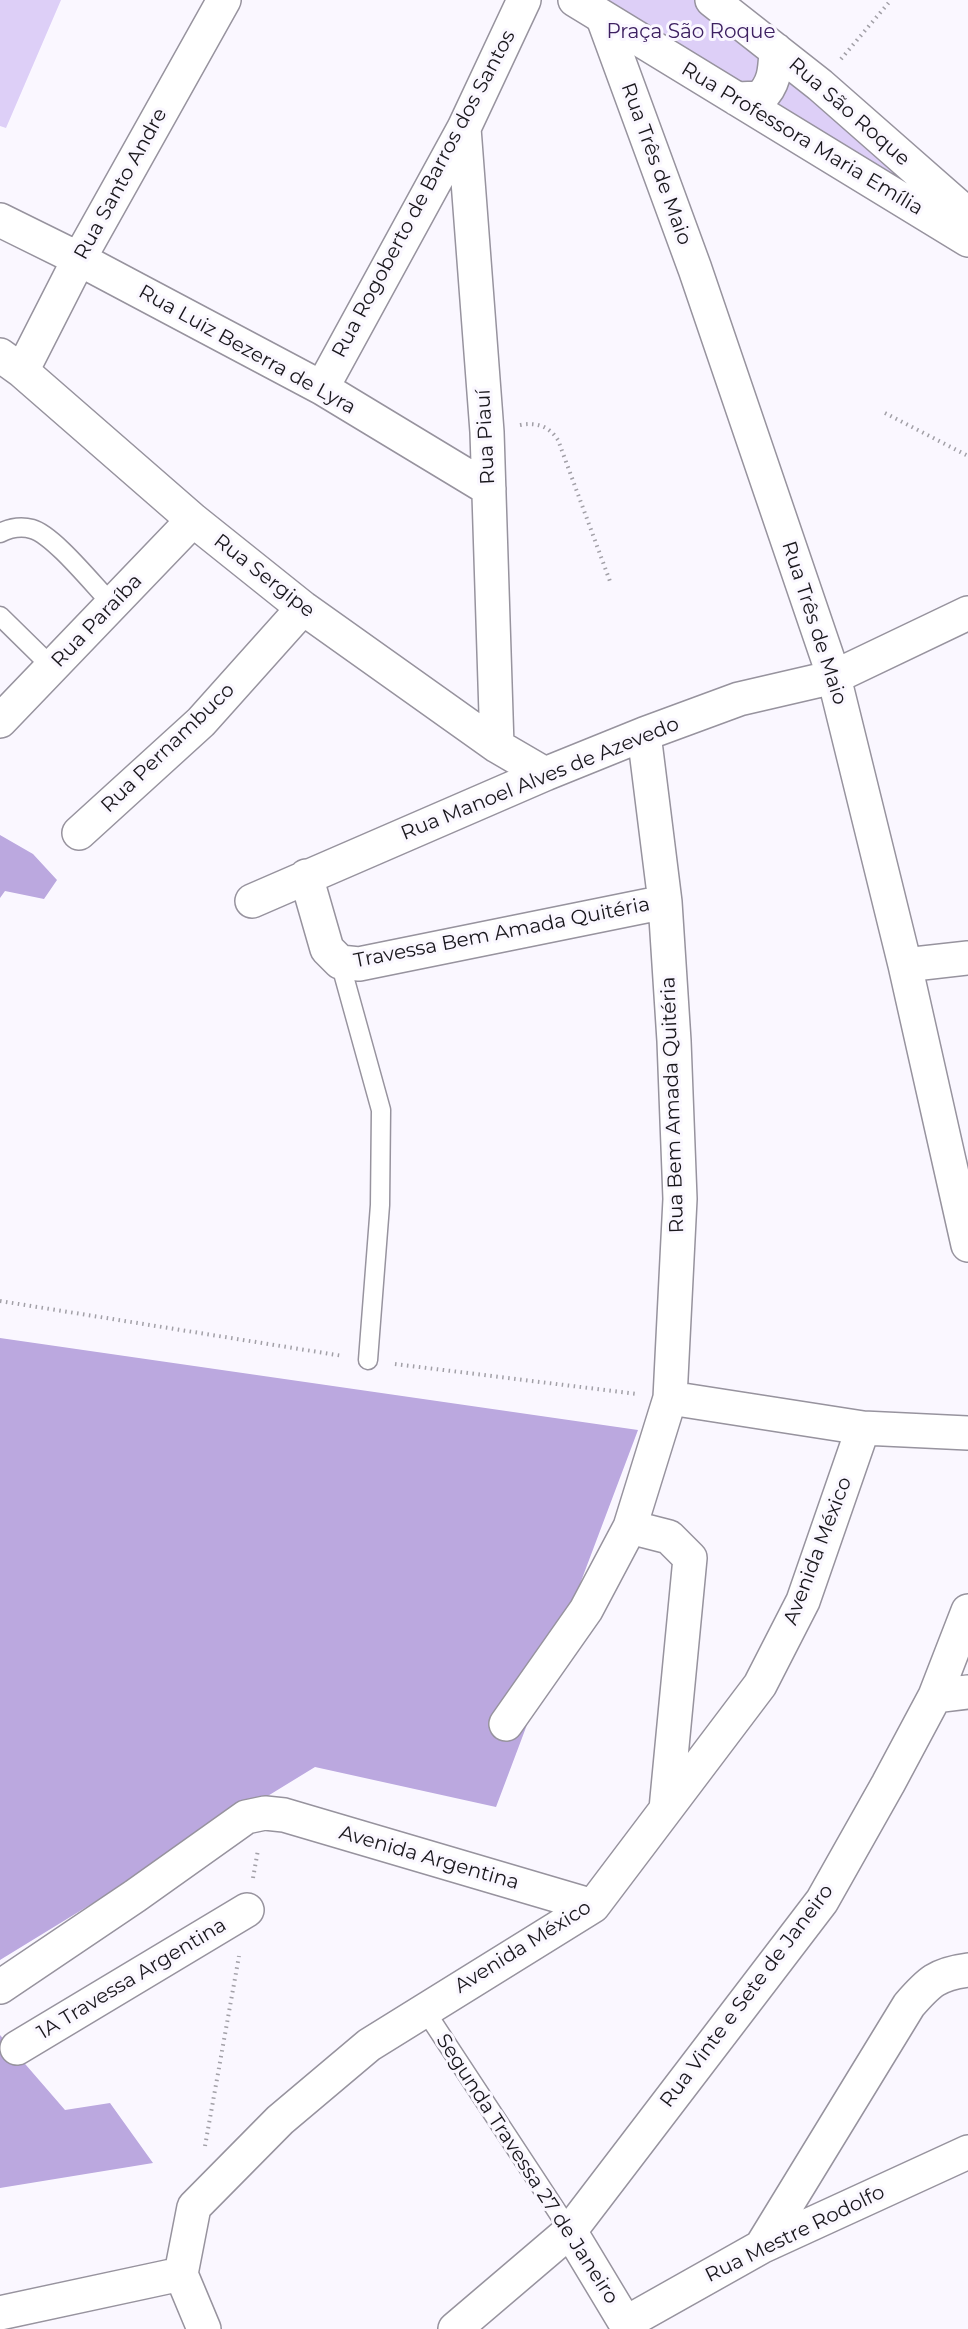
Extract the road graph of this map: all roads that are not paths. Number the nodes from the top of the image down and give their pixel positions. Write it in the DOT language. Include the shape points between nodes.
graph roads {
  1 [pos="224,0"];
  2 [pos="524,0"];
  3 [pos="575,0"];
  4 [pos="724,4"];
  5 [pos="603,18"];
  6 [pos="776,50"];
  7 [pos="736,99"];
  8 [pos="464,128"];
  9 [pos="968,215"];
  10 [pos="0,220"];
  11 [pos="968,240"];
  12 [pos="79,260"];
  13 [pos="11,363"];
  14 [pos="322,388"];
  15 [pos="489,489"];
  16 [pos="194,520"];
  17 [pos="0,533"];
  18 [pos="113,605"];
  19 [pos="303,608"];
  20 [pos="968,613"];
  21 [pos="0,616"];
  22 [pos="53,668"];
  23 [pos="834,677"];
  24 [pos="0,721"];
  25 [pos="644,734"];
  26 [pos="497,746"];
  27 [pos="545,774"];
  28 [pos="79,833"];
  29 [pos="306,876"];
  30 [pos="252,901"];
  31 [pos="665,902"];
  32 [pos="968,958"];
  33 [pos="340,962"];
  34 [pos="905,965"];
  35 [pos="968,1245"];
  36 [pos="368,1360"];
  37 [pos="669,1398"];
  38 [pos="863,1428"];
  39 [pos="968,1433"];
  40 [pos="630,1527"];
  41 [pos="968,1611"];
  42 [pos="968,1692"];
  43 [pos="935,1696"];
  44 [pos="506,1724"];
  45 [pos="666,1809"];
  46 [pos="593,1906"];
  47 [pos="247,1910"];
  48 [pos="968,1970"];
  49 [pos="0,1987"];
  50 [pos="424,2009"];
  51 [pos="17,2048"];
  52 [pos="968,2152"];
  53 [pos="570,2231"];
  54 [pos="761,2247"];
  55 [pos="181,2274"];
  56 [pos="0,2313"];
  57 [pos="628,2326"];
  58 [pos="204,2329"];
  59 [pos="455,2329"];
  1 -- 12 [label="street, Rua Santo Andre"];
  2 -- 8 [label="street, Rua Rogoberto de Barros dos Santos"];
  3 -- 5 [label="street, Rua Professora Maria Emília"];
  4 -- 6 [label="street, Rua São Roque"];
  5 -- 7 [label="street, Rua Professora Maria Emília"];
  5 -- 23 [label="street, Rua Três de Maio" via="695,270"];
  6 -- 7 [label="street" via="769,89 760,98"];
  6 -- 9 [label="street, Rua São Roque"];
  7 -- 11 [label="street, Rua Professora Maria Emília"];
  8 -- 14 [label="street, Rua Rogoberto de Barros dos Santos"];
  8 -- 15 [label="street, Rua Piauí"];
  10 -- 12 [label="street, Rua Luiz Bezerra de Lyra"];
  12 -- 13 [label="street, Rua Santo Andre"];
  12 -- 14 [label="street, Rua Luiz Bezerra de Lyra"];
  13 -- 16 [label="street, Rua Sergipe"];
  14 -- 15 [label="street, Rua Luiz Bezerra de Lyra"];
  15 -- 26 [label="street, Rua Piauí"];
  16 -- 18 [label="street, Rua Paraíba"];
  16 -- 19 [label="street, Rua Sergipe"];
  17 -- 18 [label="lane" via="18,527 46,536"];
  18 -- 22 [label="street, Rua Paraíba"];
  19 -- 26 [label="street, Rua Sergipe"];
  19 -- 28 [label="street, Rua Pernambuco" via="201,722"];
  20 -- 23 [label="street, Rua Manoel Alves de Azevedo"];
  21 -- 22 [label="lane"];
  22 -- 24 [label="street, Rua Paraíba"];
  23 -- 25 [label="street, Rua Manoel Alves de Azevedo" via="739,699"];
  23 -- 34 [label="street, Rua Três de Maio"];
  25 -- 27 [label="street, Rua Manoel Alves de Azevedo"];
  25 -- 31 [label="street, Rua Bem Amada Quitéria"];
  26 -- 27 [label="street, Rua Sergipe"];
  27 -- 29 [label="street, Rua Manoel Alves de Azevedo"];
  29 -- 30 [label="street, Rua Manoel Alves de Azevedo"];
  29 -- 33 [label="street" via="327,949"];
  31 -- 33 [label="street, Travessa Bem Amada Quitéria" via="359,964"];
  31 -- 37 [label="street, Rua Bem Amada Quitéria" via="680,1199"];
  32 -- 34 [label="street"];
  33 -- 36 [label="lane" via="381,1110 380,1204"];
  34 -- 35 [label="street, Rua Três de Maio"];
  37 -- 38 [label="street"];
  37 -- 40 [label="street, Rua Bem Amada Quitéria"];
  38 -- 39 [label="street"];
  38 -- 45 [label="street, Avenida México" via="803,1601 760,1686"];
  40 -- 44 [label="street, Rua Bem Amada Quitéria" via="586,1610"];
  40 -- 45 [label="street" via="669,1537 690,1558"];
  41 -- 43 [label="street, Rua Vinte e Sete de Janeiro"];
  42 -- 43 [label="street"];
  43 -- 53 [label="street, Rua Vinte e Sete de Janeiro" via="822,1901"];
  45 -- 46 [label="street, Avenida México"];
  46 -- 49 [label="street, Avenida Argentina" via="284,1815 265,1814 246,1817"];
  46 -- 50 [label="street, Avenida México"];
  47 -- 51 [label="street, 1A Travessa Argentina"];
  48 -- 54 [label="street" via="936,1978 909,2005"];
  50 -- 53 [label="lane, Segunda Travessa 27 de Janeiro"];
  50 -- 55 [label="street, Avenida México" via="369,2045 280,2120 194,2207"];
  52 -- 54 [label="street, Rua Mestre Rodolfo"];
  53 -- 57 [label="street, Segunda Travessa 27 de Janeiro"];
  53 -- 59 [label="street, Rua Vinte e Sete de Janeiro"];
  54 -- 57 [label="street, Rua Mestre Rodolfo"];
  55 -- 56 [label="street"];
  55 -- 58 [label="street"];
}
